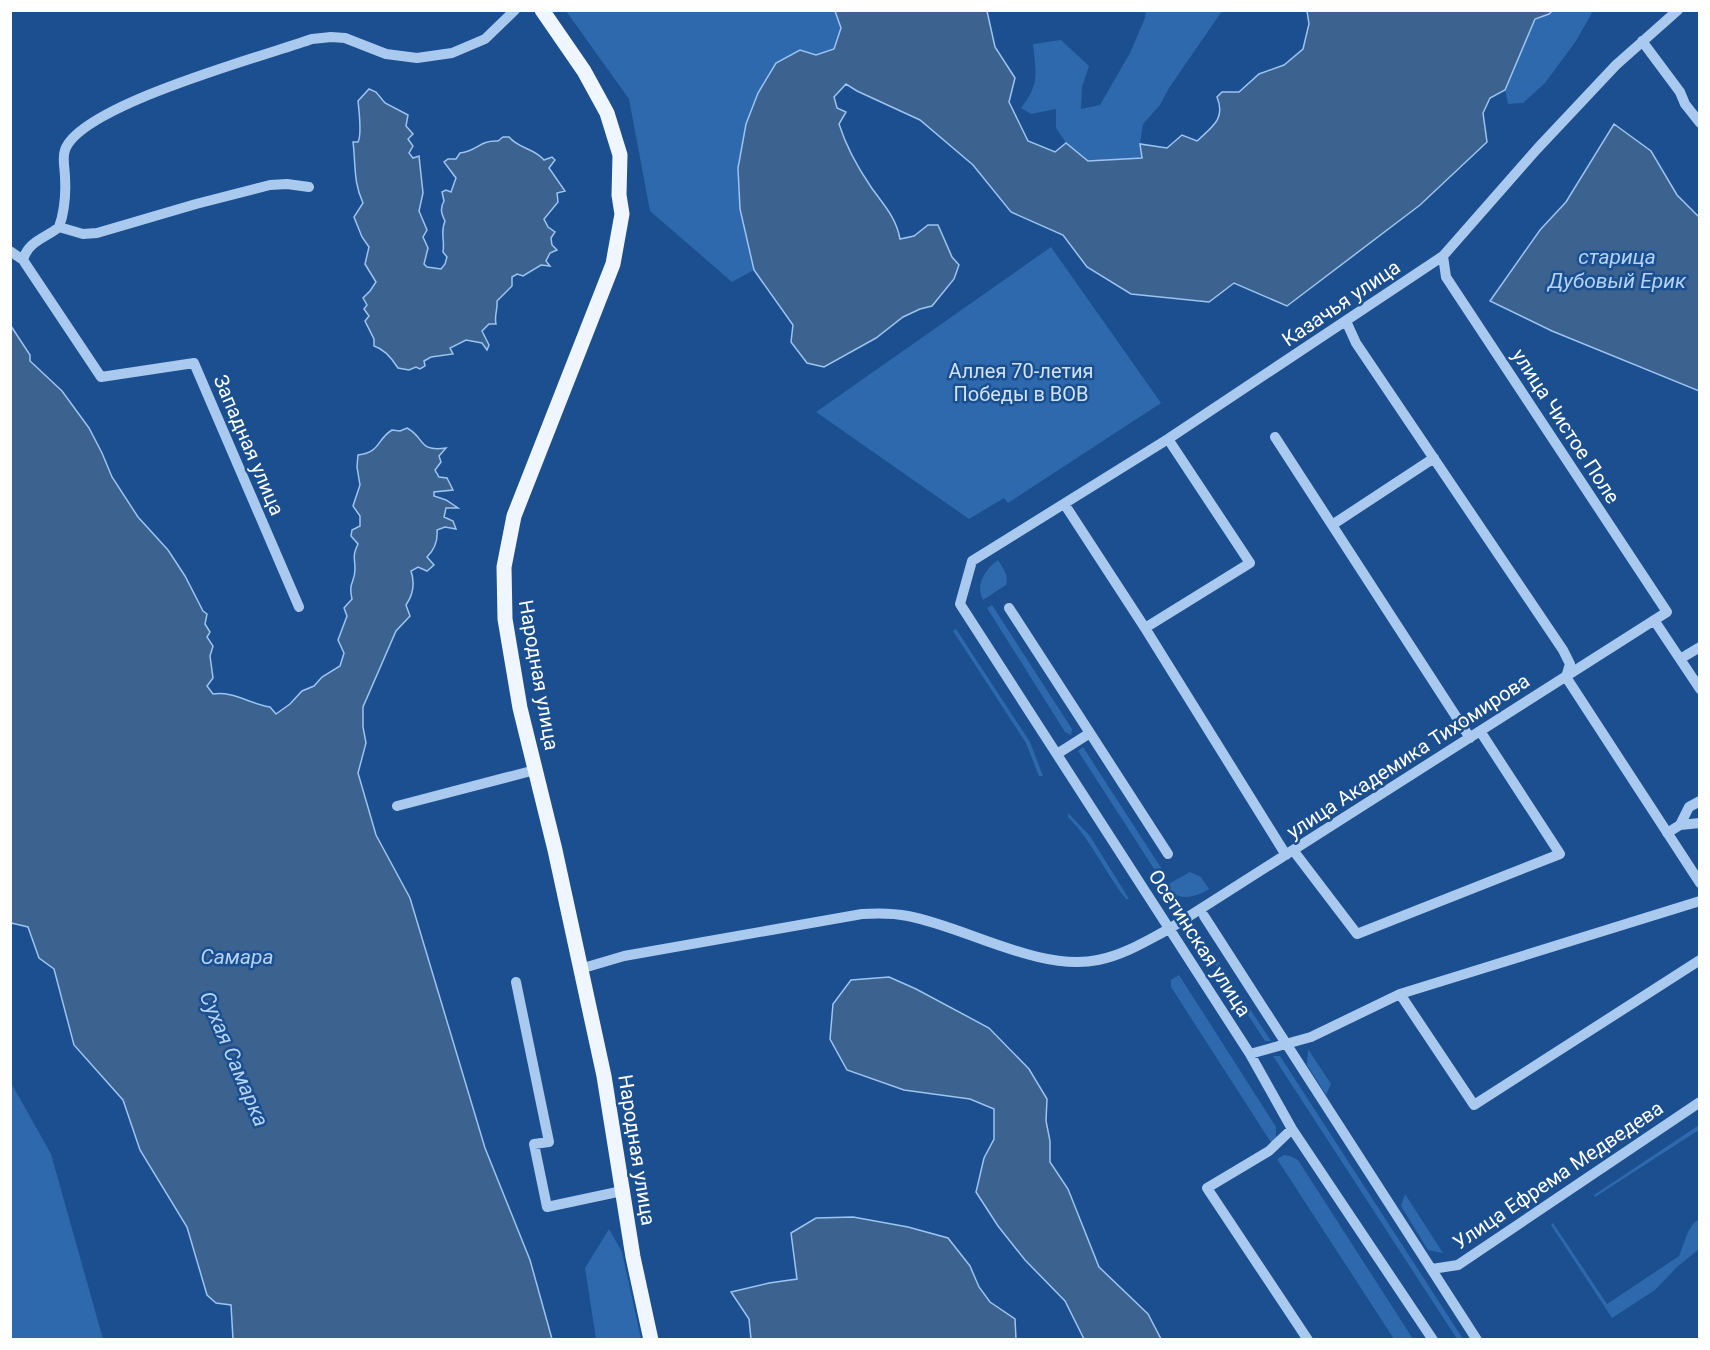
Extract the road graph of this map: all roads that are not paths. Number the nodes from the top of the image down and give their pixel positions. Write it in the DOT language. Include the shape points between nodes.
graph roads {
  1 [pos="515,10"];
  2 [pos="542,10"];
  3 [pos="1678,10"];
  4 [pos="1642,41"];
  5 [pos="1700,123"];
  6 [pos="309,187"];
  7 [pos="59,226"];
  8 [pos="10,250"];
  9 [pos="1443,256"];
  10 [pos="23,260"];
  11 [pos="1346,321"];
  12 [pos="1275,437"];
  13 [pos="1168,439"];
  14 [pos="1434,458"];
  15 [pos="1065,505"];
  16 [pos="1332,525"];
  17 [pos="972,561"];
  18 [pos="299,607"];
  19 [pos="1009,608"];
  20 [pos="1667,612"];
  21 [pos="1654,620"];
  22 [pos="1144,628"];
  23 [pos="1700,647"];
  24 [pos="1680,659"];
  25 [pos="1566,677"];
  26 [pos="1700,689"];
  27 [pos="1090,733"];
  28 [pos="1475,734"];
  29 [pos="1057,754"];
  30 [pos="535,770"];
  31 [pos="1700,801"];
  32 [pos="397,806"];
  33 [pos="1700,823"];
  34 [pos="1680,825"];
  35 [pos="1667,833"];
  36 [pos="1289,853"];
  37 [pos="1168,855"];
  38 [pos="1700,883"];
  39 [pos="1700,901"];
  40 [pos="1204,916"];
  41 [pos="1169,928"];
  42 [pos="1700,960"];
  43 [pos="580,969"];
  44 [pos="516,982"];
  45 [pos="1400,994"];
  46 [pos="1288,1044"];
  47 [pos="1250,1054"];
  48 [pos="1700,1102"];
  49 [pos="1292,1129"];
  50 [pos="622,1191"];
  51 [pos="1432,1269"];
  52 [pos="651,1340"];
  53 [pos="1308,1340"];
  54 [pos="1434,1340"];
  55 [pos="1477,1340"];
  1 -- 7 [label="street" via="485,39 452,53 417,58 386,54 345,38 312,39 175,84 100,116 77,132 64,151 65,202"];
  2 -- 30 [label="main road, Народная улица" via="607,113 620,155 622,214 612,264 513,516 504,567 505,619"];
  3 -- 4 [label="street, Казачья улица"];
  4 -- 5 [label="street"];
  4 -- 9 [label="street, Казачья улица" via="1537,149"];
  6 -- 7 [label="street" via="270,185 97,233 82,234"];
  7 -- 10 [label="street" via="31,245"];
  8 -- 10 [label="street, Западная улица"];
  9 -- 11 [label="street, Казачья улица"];
  9 -- 20 [label="street, улица Чистое Поле" via="1446,277"];
  10 -- 18 [label="street, Западная улица" via="101,377 194,363"];
  11 -- 13 [label="street, Казачья улица"];
  11 -- 14 [label="street" via="1356,343"];
  12 -- 16 [label="street"];
  13 -- 15 [label="street, Казачья улица"];
  13 -- 22 [label="street" via="1250,563"];
  14 -- 16 [label="street"];
  14 -- 25 [label="street" via="1563,650 1570,664"];
  15 -- 17 [label="street, Казачья улица"];
  15 -- 22 [label="street"];
  16 -- 28 [label="street"];
  17 -- 29 [label="street, Осетинская улица" via="960,604"];
  19 -- 27 [label="street"];
  20 -- 21 [label="street, улица Академика Тихомирова"];
  21 -- 24 [label="street"];
  21 -- 25 [label="street, улица Академика Тихомирова"];
  22 -- 36 [label="street"];
  23 -- 24 [label="street"];
  24 -- 26 [label="street"];
  25 -- 28 [label="street, улица Академика Тихомирова"];
  25 -- 35 [label="street"];
  27 -- 29 [label="street"];
  27 -- 37 [label="street"];
  28 -- 36 [label="street, улица Академика Тихомирова"];
  28 -- 36 [label="street" via="1560,854 1357,934"];
  29 -- 41 [label="street, Осетинская улица"];
  30 -- 32 [label="street"];
  30 -- 43 [label="main road, Народная улица"];
  31 -- 34 [label="street" via="1689,807"];
  33 -- 34 [label="street"];
  34 -- 35 [label="street"];
  35 -- 38 [label="street"];
  36 -- 41 [label="street, улица Академика Тихомирова"];
  39 -- 45 [label="street"];
  40 -- 46 [label="street, Осетинская улица"];
  41 -- 43 [label="street, улица Академика Тихомирова" via="1114,956 1072,962 1046,958 907,916 862,914 624,956"];
  41 -- 47 [label="street, Осетинская улица"];
  42 -- 45 [label="street" via="1474,1105"];
  43 -- 50 [label="main road, Народная улица" via="604,1076"];
  44 -- 50 [label="street" via="549,1142 534,1144 547,1207"];
  45 -- 46 [label="street"];
  46 -- 47 [label="street"];
  46 -- 51 [label="street, Осетинская улица"];
  47 -- 49 [label="street, Осетинская улица"];
  48 -- 51 [label="street, Улица Ефрема Медведева" via="1458,1264"];
  49 -- 53 [label="street" via="1269,1151 1207,1188"];
  49 -- 54 [label="street, Осетинская улица"];
  50 -- 52 [label="main road, Народная улица"];
  51 -- 55 [label="street, Осетинская улица"];
}
